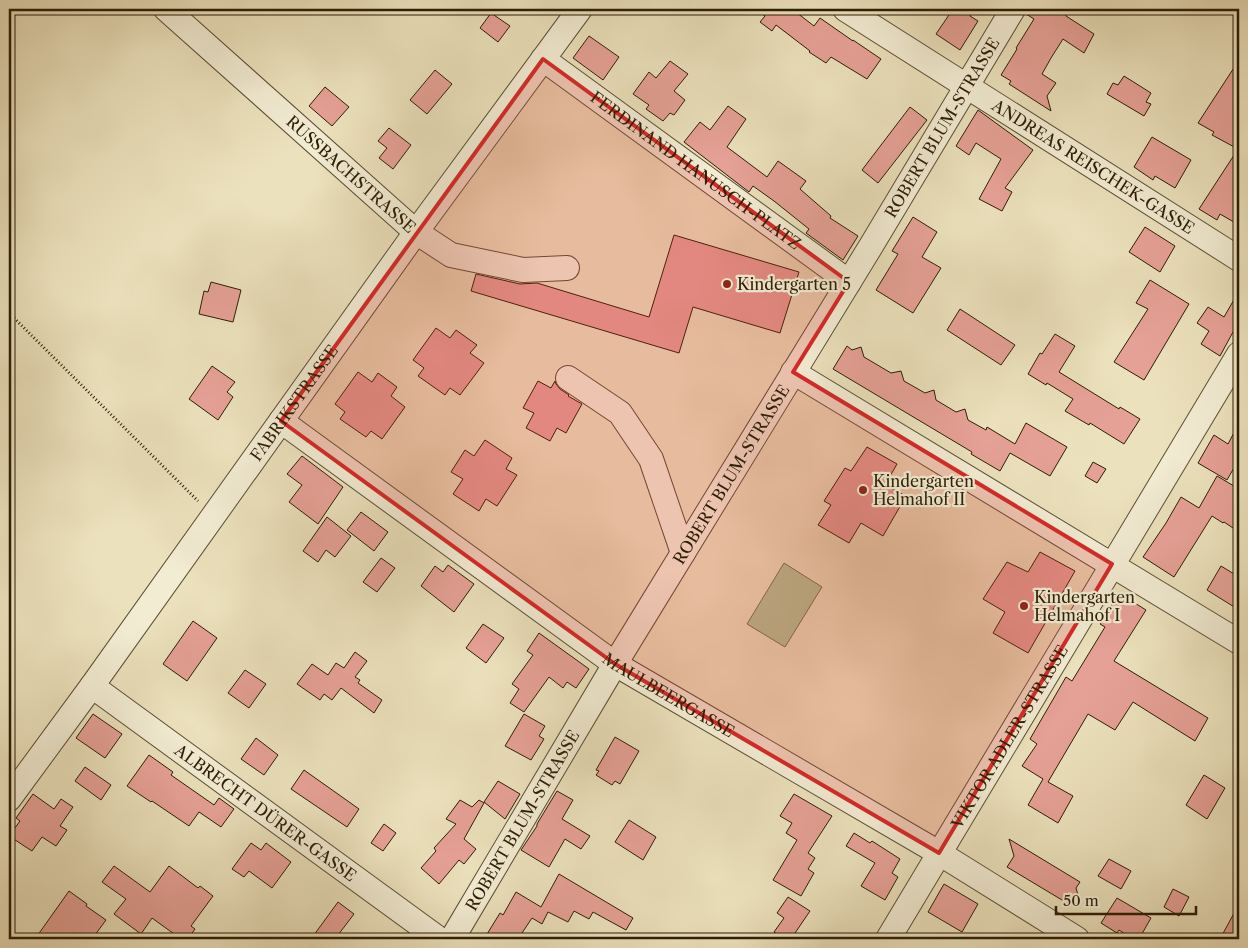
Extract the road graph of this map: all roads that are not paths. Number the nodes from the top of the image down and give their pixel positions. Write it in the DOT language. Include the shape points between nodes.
graph roads {
  1 [pos="166,9"];
  2 [pos="580,9"];
  3 [pos="845,9"];
  4 [pos="1013,9"];
  5 [pos="543,59"];
  6 [pos="966,86"];
  7 [pos="416,232"];
  8 [pos="1239,259"];
  9 [pos="567,268"];
  10 [pos="849,282"];
  11 [pos="1239,354"];
  12 [pos="794,372"];
  13 [pos="568,378"];
  14 [pos="281,421"];
  15 [pos="683,553"];
  16 [pos="1112,564"];
  17 [pos="1239,642"];
  18 [pos="615,664"];
  19 [pos="92,686"];
  20 [pos="9,799"];
  21 [pos="939,853"];
  22 [pos="439,939"];
  23 [pos="452,939"];
  24 [pos="888,939"];
  25 [pos="1077,939"];
  1 -- 7 [label="street, RUSSBACHSTRASSE"];
  2 -- 5 [label="street, FABRIKSTRASSE"];
  3 -- 6 [label="street, ANDREAS REISCHEK-GASSE"];
  4 -- 6 [label="street, ROBERT BLUM-STRASSE"];
  5 -- 7 [label="street, FABRIKSTRASSE"];
  5 -- 10 [label="street, FERDINAND HANUSCH-PLATZ"];
  6 -- 8 [label="street, ANDREAS REISCHEK-GASSE"];
  6 -- 10 [label="street, ROBERT BLUM-STRASSE"];
  7 -- 9 [label="street, RUSSBACHSTRASSE" via="452,255 523,270"];
  7 -- 14 [label="street, FABRIKSTRASSE"];
  10 -- 12 [label="street, ROBERT BLUM-STRASSE"];
  11 -- 16 [label="street, VIKTOR ADLER-STRASSE"];
  12 -- 15 [label="street, ROBERT BLUM-STRASSE"];
  12 -- 16 [label="street"];
  13 -- 15 [label="street" via="620,413 651,459"];
  14 -- 18 [label="street, MAULBEERGASSE"];
  14 -- 19 [label="street, FABRIKSTRASSE"];
  15 -- 18 [label="street, ROBERT BLUM-STRASSE"];
  16 -- 17 [label="street"];
  16 -- 21 [label="street, VIKTOR ADLER-STRASSE"];
  18 -- 21 [label="street, MAULBEERGASSE"];
  18 -- 23 [label="street, ROBERT BLUM-STRASSE"];
  19 -- 20 [label="street, FABRIKSTRASSE"];
  19 -- 22 [label="street, ALBRECHT DÜRER-GASSE"];
  21 -- 24 [label="street, VIKTOR ADLER-STRASSE"];
  21 -- 25 [label="street, MAULBEERGASSE"];
}
